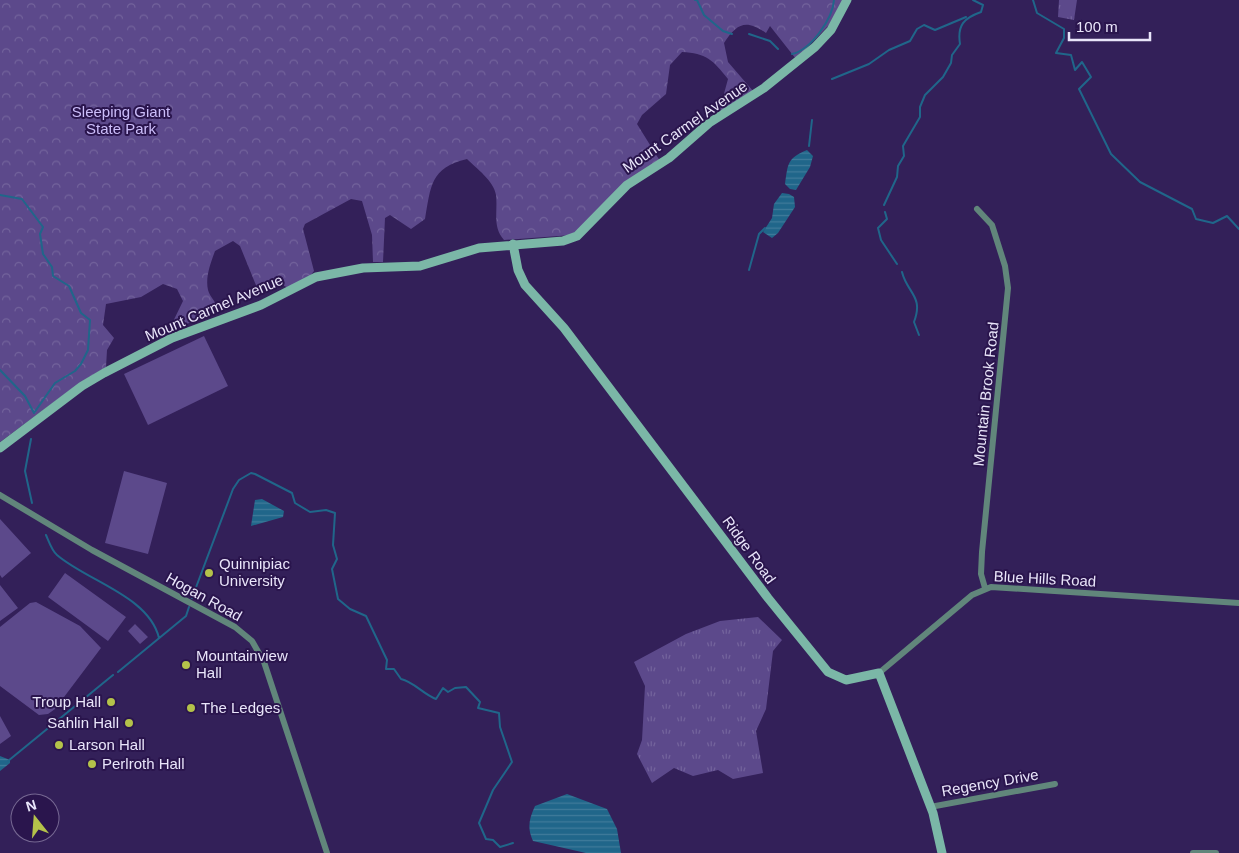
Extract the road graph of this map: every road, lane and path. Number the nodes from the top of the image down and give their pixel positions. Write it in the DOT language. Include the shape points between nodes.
graph roads {
  1 [pos="847,0"];
  2 [pos="977,209"];
  3 [pos="513,244"];
  4 [pos="0,448"];
  5 [pos="0,495"];
  6 [pos="985,588"];
  7 [pos="1239,603"];
  8 [pos="879,673"];
  9 [pos="1055,784"];
  10 [pos="930,807"];
  11 [pos="328,853"];
  12 [pos="942,853"];
  13 [pos="1192,853"];
  14 [pos="1216,853"];
  1 -- 3 [label="main road, Mount Carmel Avenue" via="831,30 815,47 764,88 709,123 669,158 627,185 577,236 562,241"];
  2 -- 6 [label="street, Mountain Brook Road" via="992,225 997,237 1008,292 982,552"];
  3 -- 4 [label="main road, Mount Carmel Avenue" via="469,250 427,265 363,268 310,280 261,305 172,338 104,373"];
  3 -- 8 [label="main road, Ridge Road" via="520,276 529,291 564,328 822,666 834,676 846,680"];
  5 -- 11 [label="street, Hogan Road" via="92,550 235,627 252,641 264,662 283,715"];
  6 -- 7 [label="street, Blue Hills Road" via="1004,586"];
  6 -- 8 [label="street, Blue Hills Road" via="962,603"];
  8 -- 10 [label="main road"];
  9 -- 10 [label="street, Regency Drive"];
  10 -- 12 [label="main road"];
  13 -- 14 [label="street"];
}
